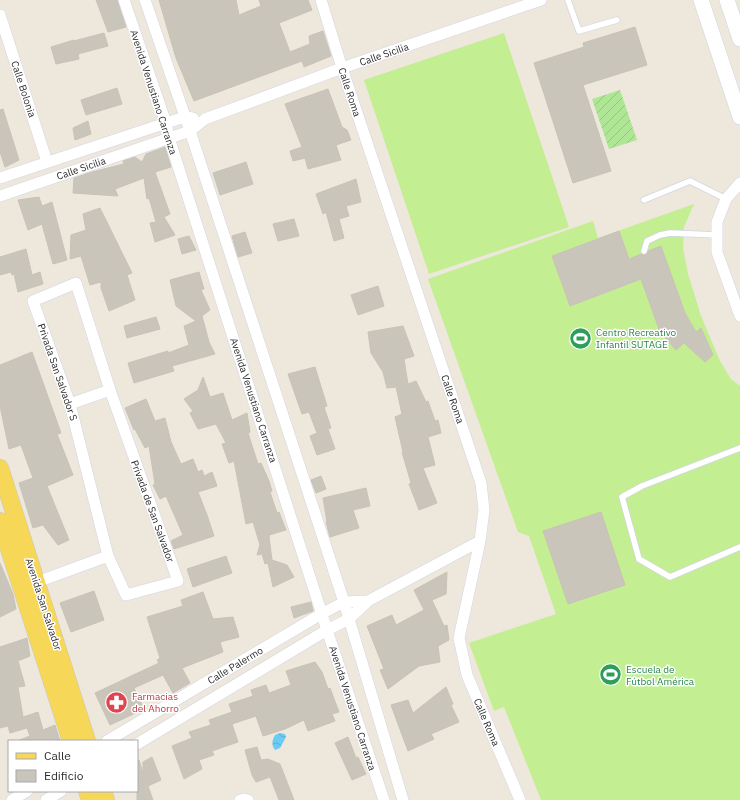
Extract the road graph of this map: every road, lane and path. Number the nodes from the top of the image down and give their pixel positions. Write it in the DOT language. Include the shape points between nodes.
graph roads {
  1 [pos="124,0"];
  2 [pos="145,0"];
  3 [pos="321,0"];
  4 [pos="541,0"];
  5 [pos="568,0"];
  6 [pos="701,0"];
  7 [pos="727,0"];
  8 [pos="0,15"];
  9 [pos="617,20"];
  10 [pos="740,39"];
  11 [pos="342,68"];
  12 [pos="185,117"];
  13 [pos="740,117"];
  14 [pos="205,119"];
  15 [pos="166,123"];
  16 [pos="190,131"];
  17 [pos="169,138"];
  18 [pos="47,162"];
  19 [pos="0,178"];
  20 [pos="740,183"];
  21 [pos="0,196"];
  22 [pos="726,198"];
  23 [pos="644,200"];
  24 [pos="717,235"];
  25 [pos="644,251"];
  26 [pos="740,316"];
  27 [pos="110,390"];
  28 [pos="70,404"];
  29 [pos="740,448"];
  30 [pos="0,468"];
  31 [pos="0,521"];
  32 [pos="480,541"];
  33 [pos="740,547"];
  34 [pos="108,556"];
  35 [pos="37,582"];
  36 [pos="126,595"];
  37 [pos="368,601"];
  38 [pos="344,602"];
  39 [pos="323,613"];
  40 [pos="349,619"];
  41 [pos="327,630"];
  42 [pos="71,740"];
  43 [pos="87,740"];
  44 [pos="109,740"];
  45 [pos="138,743"];
  46 [pos="25,792"];
  47 [pos="59,792"];
  48 [pos="12,800"];
  49 [pos="46,800"];
  50 [pos="240,800"];
  51 [pos="248,800"];
  52 [pos="384,800"];
  53 [pos="403,800"];
  54 [pos="520,800"];
  1 -- 15 [label="street, Avenida Venustiano Carranza"];
  2 -- 12 [label="street, Avenida Venustiano Carranza"];
  3 -- 11 [label="street, Calle Roma"];
  4 -- 11 [label="street, Calle Sicilia"];
  5 -- 9 [label="lane" via="579,31"];
  6 -- 13 [label="main road"];
  7 -- 10 [label="main road"];
  8 -- 18 [label="street, Calle Bolonia"];
  11 -- 14 [label="street, Calle Sicilia"];
  11 -- 32 [label="street, Calle Roma" via="482,483 484,510"];
  12 -- 14 [label="street, Calle Sicilia"];
  12 -- 15 [label="street, Calle Sicilia"];
  12 -- 16 [label="street, Avenida Venustiano Carranza"];
  14 -- 16 [label="street, Calle Sicilia"];
  15 -- 17 [label="street, Avenida Venustiano Carranza"];
  15 -- 18 [label="street, Calle Sicilia"];
  16 -- 17 [label="street, Calle Sicilia"];
  16 -- 38 [label="street, Avenida Venustiano Carranza"];
  17 -- 21 [label="street, Calle Sicilia"];
  17 -- 39 [label="street, Avenida Venustiano Carranza"];
  18 -- 19 [label="street, Calle Sicilia"];
  20 -- 22 [label="street"];
  22 -- 23 [label="lane" via="690,181"];
  22 -- 24 [label="street" via="717,222"];
  24 -- 25 [label="lane" via="660,235 647,241"];
  24 -- 26 [label="street" via="717,252"];
  27 -- 28 [label="street"];
  27 -- 28 [label="street, Privada San Salvador S" via="76,284 33,300"];
  27 -- 36 [label="street, Privada de San Salvador" via="178,581"];
  28 -- 34 [label="street, Privada San Salvador S"];
  29 -- 33 [label="lane" via="642,486 622,497 639,558 670,577"];
  30 -- 35 [label="main road, Avenida San Salvador"];
  31 -- 42 [label="main road, Avenida San Salvador"];
  32 -- 37 [label="street, Calle Palermo"];
  32 -- 54 [label="street, Calle Roma" via="459,638 467,675"];
  34 -- 35 [label="street"];
  34 -- 36 [label="street, Privada San Salvador S"];
  35 -- 43 [label="main road, Avenida San Salvador"];
  37 -- 38 [label="street, Calle Palermo"];
  37 -- 40 [label="street, Calle Palermo"];
  38 -- 39 [label="street, Calle Palermo"];
  38 -- 40 [label="street, Avenida Venustiano Carranza"];
  39 -- 41 [label="street, Avenida Venustiano Carranza"];
  39 -- 44 [label="street, Calle Palermo"];
  40 -- 41 [label="street, Calle Palermo"];
  40 -- 53 [label="street, Avenida Venustiano Carranza"];
  41 -- 45 [label="street, Calle Palermo"];
  41 -- 52 [label="street, Avenida Venustiano Carranza"];
  46 -- 48 [label="street"];
  47 -- 49 [label="street"];
  50 -- 51 [label="street"];
}
